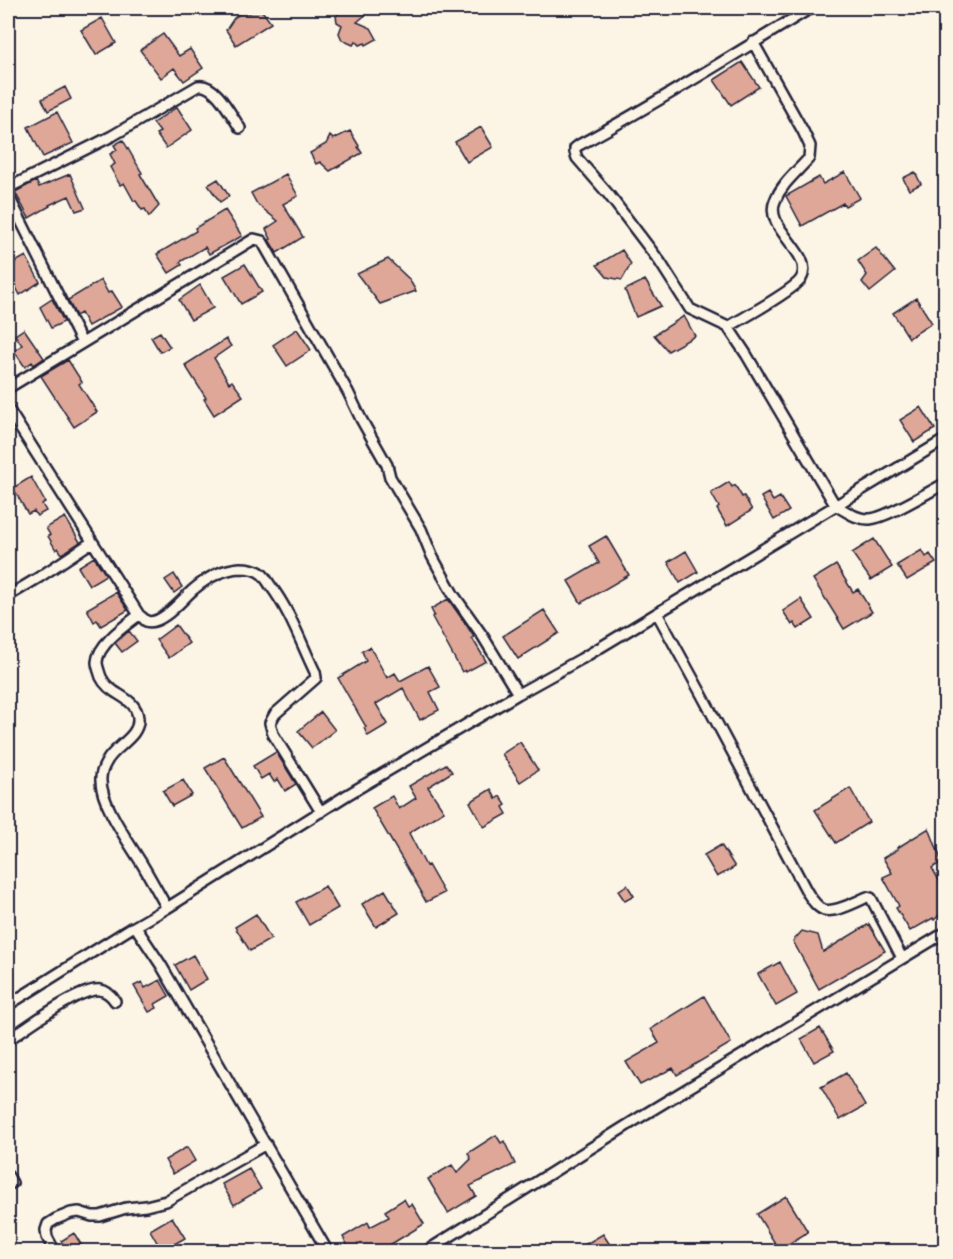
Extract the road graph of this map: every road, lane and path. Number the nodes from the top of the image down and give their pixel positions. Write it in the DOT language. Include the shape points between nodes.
graph roads {
  1 [pos="811,8"];
  2 [pos="753,42"];
  3 [pos="240,128"];
  4 [pos="8,188"];
  5 [pos="8,195"];
  6 [pos="728,327"];
  7 [pos="82,344"];
  8 [pos="8,388"];
  9 [pos="8,409"];
  10 [pos="945,439"];
  11 [pos="945,483"];
  12 [pos="835,505"];
  13 [pos="92,542"];
  14 [pos="8,596"];
  15 [pos="657,613"];
  16 [pos="139,615"];
  17 [pos="518,694"];
  18 [pos="321,812"];
  19 [pos="167,908"];
  20 [pos="134,927"];
  21 [pos="945,932"];
  22 [pos="902,958"];
  23 [pos="114,1001"];
  24 [pos="8,1005"];
  25 [pos="8,1040"];
  26 [pos="266,1144"];
  27 [pos="55,1251"];
  28 [pos="328,1251"];
  29 [pos="425,1251"];
  1 -- 2 [label="street"];
  2 -- 6 [label="street" via="810,146 810,158 784,184 773,207 777,223 801,258 803,269 802,277 793,287"];
  2 -- 6 [label="street" via="579,145 574,152 660,262 690,309"];
  3 -- 4 [label="street" via="217,94 207,86 198,86 112,136"];
  5 -- 7 [label="street"];
  6 -- 12 [label="street"];
  7 -- 8 [label="street"];
  7 -- 17 [label="street" via="254,239 262,241 348,392 453,594"];
  9 -- 13 [label="street"];
  10 -- 12 [label="street"];
  11 -- 12 [label="street" via="868,520"];
  12 -- 15 [label="street"];
  13 -- 14 [label="street"];
  13 -- 16 [label="street"];
  15 -- 17 [label="street"];
  15 -- 22 [label="street" via="807,892 825,910 872,898"];
  16 -- 18 [label="street" via="145,621 162,618 208,578 231,569 247,568 261,573 278,595 315,672 316,678 274,714 270,723"];
  16 -- 19 [label="street" via="101,649 97,662 107,687 136,708 138,718 135,732 111,755 100,776 103,793 117,822"];
  17 -- 18 [label="street"];
  18 -- 19 [label="street"];
  19 -- 20 [label="street"];
  20 -- 24 [label="street"];
  20 -- 26 [label="street" via="161,965"];
  21 -- 22 [label="street"];
  22 -- 29 [label="street"];
  23 -- 25 [label="street" via="104,991 90,991 58,1006"];
  26 -- 27 [label="street" via="166,1201 100,1216 79,1212 56,1219 46,1230"];
  26 -- 28 [label="street"];
}
